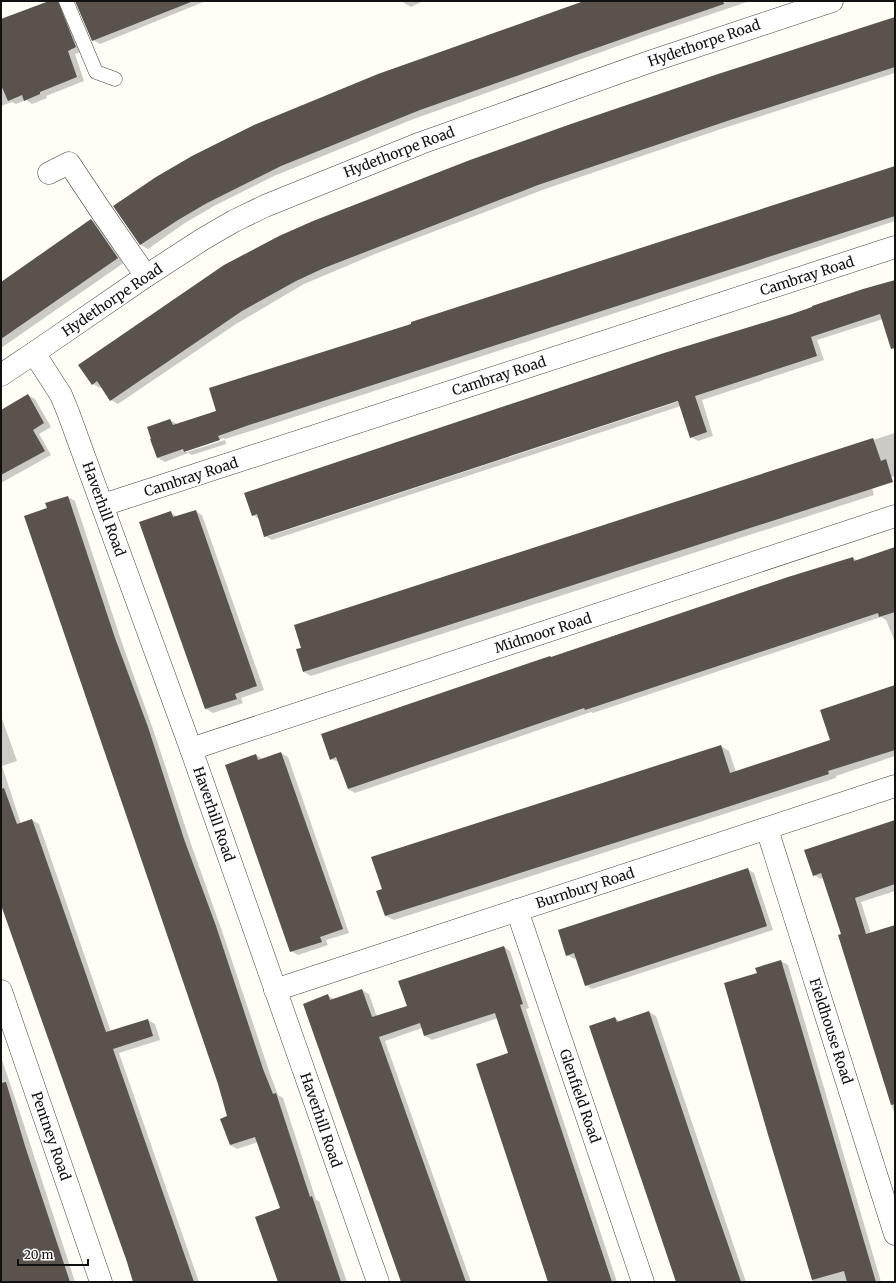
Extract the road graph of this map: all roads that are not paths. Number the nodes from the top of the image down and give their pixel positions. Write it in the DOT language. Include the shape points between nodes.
graph roads {
  1 [pos="66,1"];
  2 [pos="832,1"];
  3 [pos="115,79"];
  4 [pos="49,172"];
  5 [pos="895,247"];
  6 [pos="146,276"];
  7 [pos="34,354"];
  8 [pos="1,375"];
  9 [pos="103,505"];
  10 [pos="895,516"];
  11 [pos="191,750"];
  12 [pos="895,786"];
  13 [pos="767,829"];
  14 [pos="517,910"];
  15 [pos="275,990"];
  16 [pos="1,991"];
  17 [pos="895,1234"];
  18 [pos="100,1282"];
  19 [pos="378,1282"];
  20 [pos="643,1282"];
  1 -- 3 [label="lane" via="96,72"];
  2 -- 6 [label="street, Hydethorpe Road" via="639,65 421,143 296,192 234,221"];
  4 -- 6 [label="street" via="69,163"];
  5 -- 9 [label="street, Cambray Road"];
  6 -- 7 [label="street, Hydethorpe Road"];
  7 -- 8 [label="street, Hydethorpe Road"];
  7 -- 9 [label="street, Haverhill Road" via="61,395"];
  9 -- 11 [label="street, Haverhill Road"];
  10 -- 11 [label="street, Midmoor Road"];
  11 -- 15 [label="street, Haverhill Road"];
  12 -- 13 [label="street, Burnbury Road"];
  13 -- 14 [label="street, Burnbury Road"];
  13 -- 17 [label="street, Fieldhouse Road"];
  14 -- 15 [label="street, Burnbury Road"];
  14 -- 20 [label="street, Glenfield Road"];
  15 -- 19 [label="street, Haverhill Road"];
  16 -- 18 [label="street, Pentney Road"];
}
